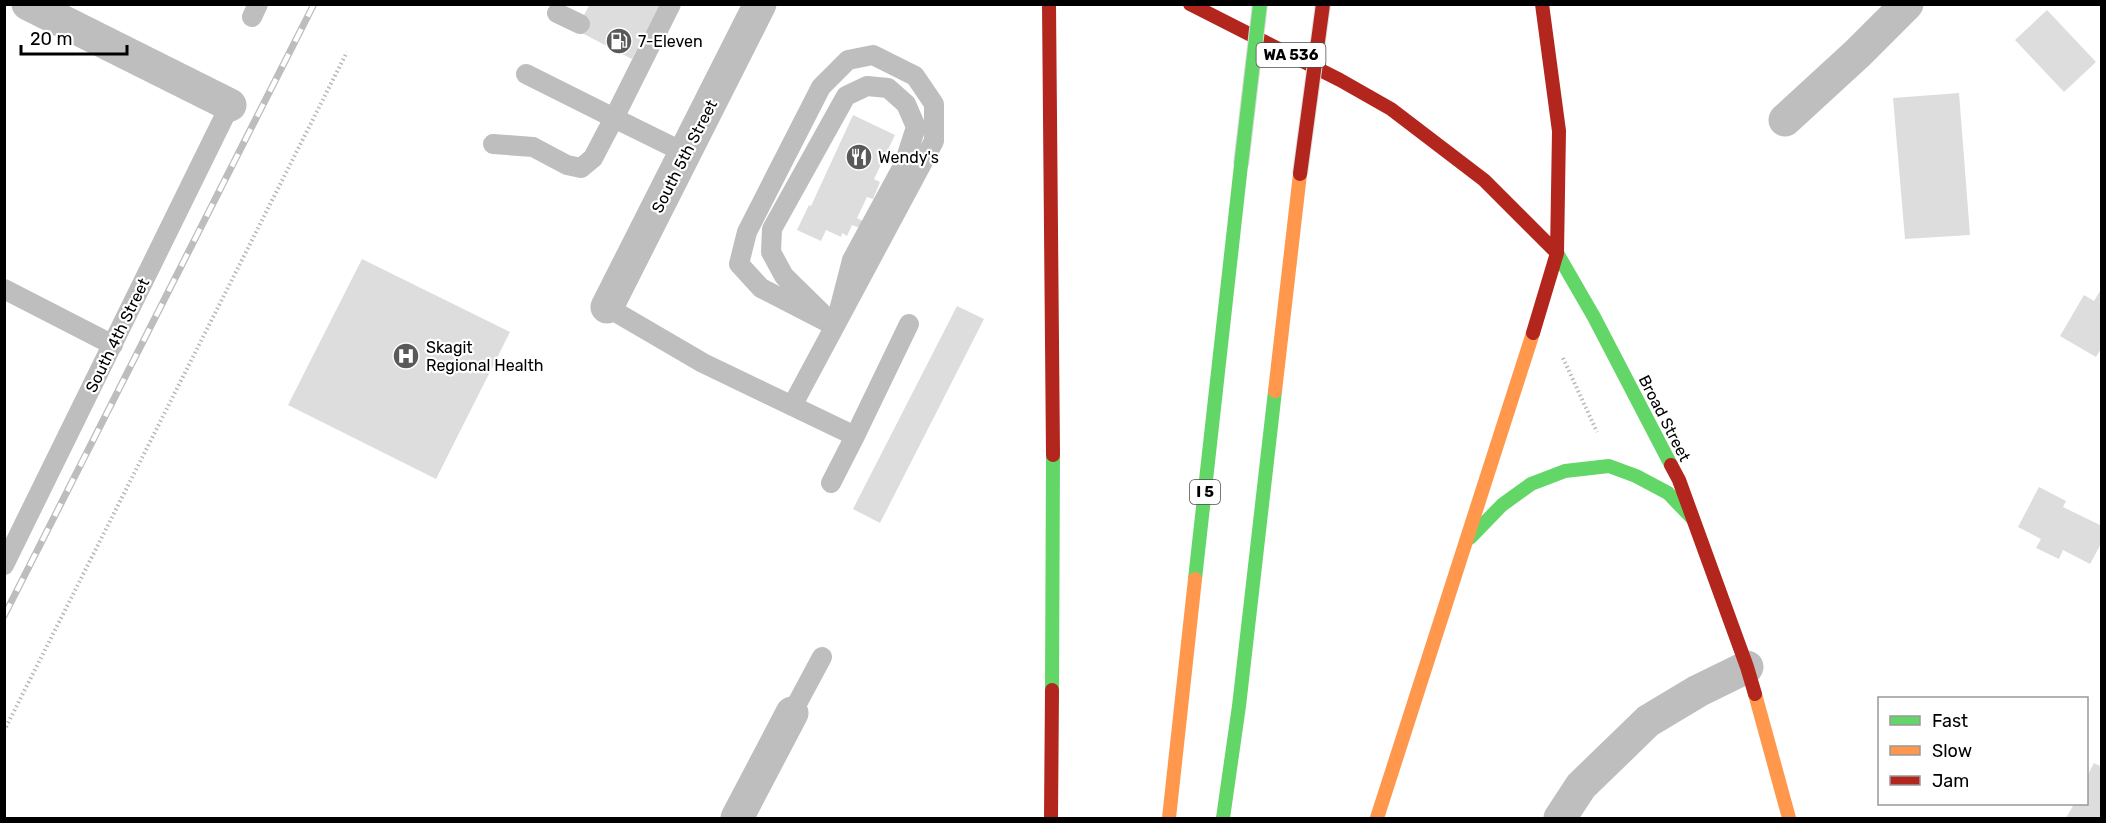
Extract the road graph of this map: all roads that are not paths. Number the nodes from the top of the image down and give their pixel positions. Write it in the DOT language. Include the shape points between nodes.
graph roads {
  1 [pos="28,4"];
  2 [pos="671,4"];
  3 [pos="760,4"];
  4 [pos="1049,4"];
  5 [pos="1190,4"];
  6 [pos="1260,4"];
  7 [pos="1323,4"];
  8 [pos="1542,4"];
  9 [pos="1906,4"];
  10 [pos="557,13"];
  11 [pos="579,24"];
  12 [pos="526,74"];
  13 [pos="230,105"];
  14 [pos="615,118"];
  15 [pos="1785,120"];
  16 [pos="493,144"];
  17 [pos="685,153"];
  18 [pos="1557,253"];
  19 [pos="4,289"];
  20 [pos="607,307"];
  21 [pos="909,324"];
  22 [pos="835,326"];
  23 [pos="113,345"];
  24 [pos="792,406"];
  25 [pos="855,436"];
  26 [pos="831,483"];
  27 [pos="1693,519"];
  28 [pos="1466,541"];
  29 [pos="4,565"];
  30 [pos="822,657"];
  31 [pos="1747,667"];
  32 [pos="792,713"];
  33 [pos="736,819"];
  34 [pos="1051,819"];
  35 [pos="1169,819"];
  36 [pos="1223,819"];
  37 [pos="1377,819"];
  38 [pos="1560,819"];
  39 [pos="1789,819"];
  1 -- 13 [label="street"];
  2 -- 14 [label="lane" via="641,53"];
  3 -- 17 [label="street, South 5th Street"];
  4 -- 34 [label="main road" via="1053,340"];
  5 -- 18 [label="main road, Broad Street / WA 536" via="1391,109 1484,180"];
  6 -- 35 [label="main road, I 5, bridge"];
  7 -- 36 [label="main road, bridge"];
  8 -- 18 [label="main road" via="1559,131"];
  9 -- 15 [label="street"];
  10 -- 11 [label="lane"];
  12 -- 14 [label="lane"];
  13 -- 23 [label="lane, South 4th Street"];
  14 -- 16 [label="lane" via="593,158 581,168 533,147"];
  14 -- 17 [label="lane"];
  17 -- 20 [label="street, South 5th Street"];
  18 -- 27 [label="main road, Broad Street" via="1679,480"];
  18 -- 28 [label="main road"];
  19 -- 23 [label="lane"];
  20 -- 24 [label="lane" via="703,363"];
  21 -- 25 [label="lane"];
  22 -- 22 [label="lane" via="852,260 904,164 916,127 906,104 888,88 867,86 846,96 772,228 771,252 784,276"];
  22 -- 22 [label="lane" via="934,141 934,104 915,76 873,55 848,60 821,87 747,232 739,264 761,288"];
  22 -- 24 [label="lane"];
  23 -- 29 [label="lane, South 4th Street"];
  24 -- 25 [label="lane"];
  25 -- 26 [label="lane"];
  27 -- 28 [label="main road" via="1668,493 1609,466 1565,471 1531,484 1502,505"];
  27 -- 31 [label="main road, Broad Street"];
  28 -- 37 [label="main road"];
  30 -- 32 [label="lane"];
  31 -- 38 [label="street" via="1648,721 1581,786"];
  31 -- 39 [label="main road, Broad Street"];
  32 -- 33 [label="street"];
}
